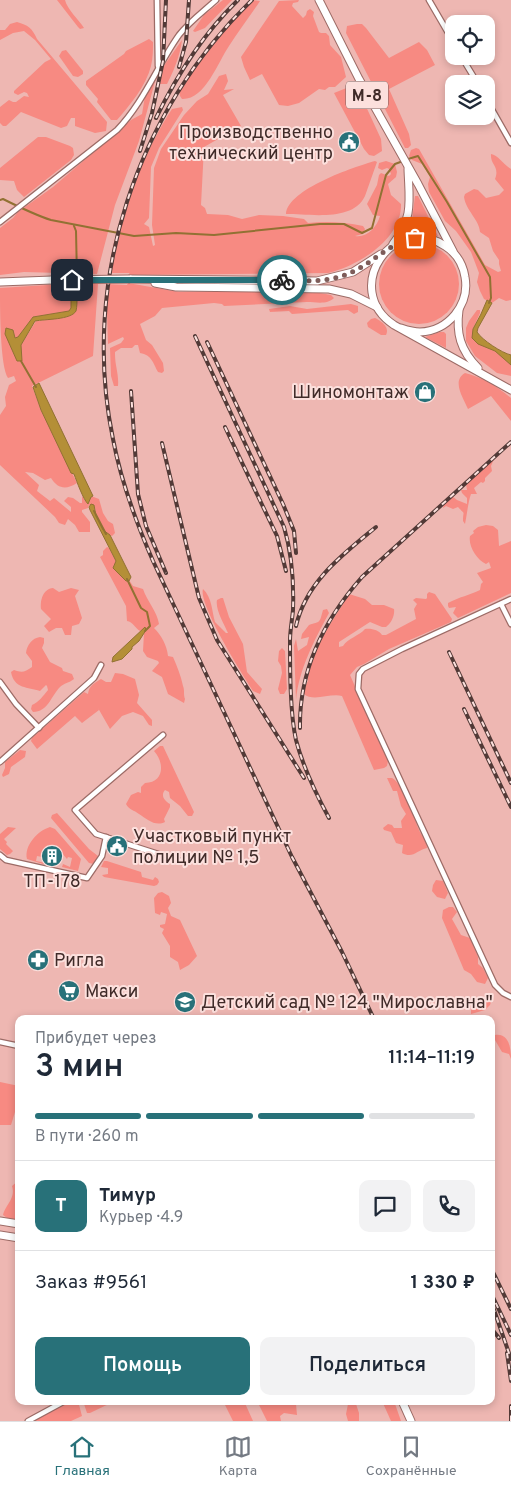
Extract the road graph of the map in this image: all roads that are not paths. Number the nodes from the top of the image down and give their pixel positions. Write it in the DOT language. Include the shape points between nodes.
graph roads {
  1 [pos="157,0"];
  2 [pos="216,0"];
  3 [pos="319,0"];
  4 [pos="428,0"];
  5 [pos="445,28"];
  6 [pos="158,66"];
  7 [pos="495,115"];
  8 [pos="511,143"];
  9 [pos="405,162"];
  10 [pos="0,222"];
  11 [pos="388,249"];
  12 [pos="455,255"];
  13 [pos="130,279"];
  14 [pos="0,282"];
  15 [pos="377,307"];
  16 [pos="459,308"];
  17 [pos="401,328"];
  18 [pos="485,375"];
  19 [pos="511,390"];
  20 [pos="511,599"];
  21 [pos="501,604"];
  22 [pos="511,624"];
  23 [pos="102,665"];
  24 [pos="0,682"];
  25 [pos="39,728"];
  26 [pos="163,736"];
  27 [pos="0,762"];
  28 [pos="106,837"];
  29 [pos="0,855"];
  30 [pos="196,855"];
  31 [pos="511,997"];
  32 [pos="0,1042"];
  33 [pos="15,1045"];
  34 [pos="0,1221"];
  35 [pos="15,1223"];
  36 [pos="0,1235"];
  37 [pos="15,1237"];
  38 [pos="58,1405"];
  39 [pos="404,1405"];
  40 [pos="28,1421"];
  41 [pos="411,1421"];
  1 -- 6 [label="street"];
  2 -- 6 [label="street" via="180,34"];
  3 -- 9 [label="main road, М-8"];
  4 -- 5 [label="street"];
  6 -- 10 [label="street" via="142,97 117,130"];
  7 -- 8 [label="street"];
  9 -- 11 [label="main road, М-8" via="409,209 400,235"];
  9 -- 12 [label="main road, М-8"];
  11 -- 12 [label="main road" via="406,239 428,238"];
  11 -- 13 [label="main road" via="352,272 316,281"];
  11 -- 15 [label="main road, М-8" via="379,259 372,276 372,292"];
  12 -- 16 [label="main road, М-8" via="466,281"];
  13 -- 14 [label="main road, bridge"];
  13 -- 15 [label="main road" via="176,286 329,288 351,294"];
  15 -- 17 [label="main road, М-8"];
  16 -- 17 [label="main road" via="450,320 434,329 419,332"];
  16 -- 18 [label="main road, М-8" via="457,323 461,346"];
  17 -- 18 [label="main road, М-8"];
  18 -- 19 [label="main road, М-8"];
  20 -- 21 [label="street"];
  21 -- 22 [label="street"];
  21 -- 31 [label="street" via="363,669 359,674 358,689 495,984"];
  23 -- 25 [label="street" via="94,678"];
  24 -- 25 [label="street"];
  25 -- 27 [label="street"];
  26 -- 28 [label="street" via="74,810 96,834"];
  28 -- 29 [label="street" via="102,856 87,878 6,860"];
  28 -- 30 [label="street" via="180,861"];
  32 -- 33 [label="street"];
  34 -- 35 [label="main road"];
  36 -- 37 [label="main road"];
  38 -- 40 [label="street"];
  39 -- 41 [label="main road"];
}
